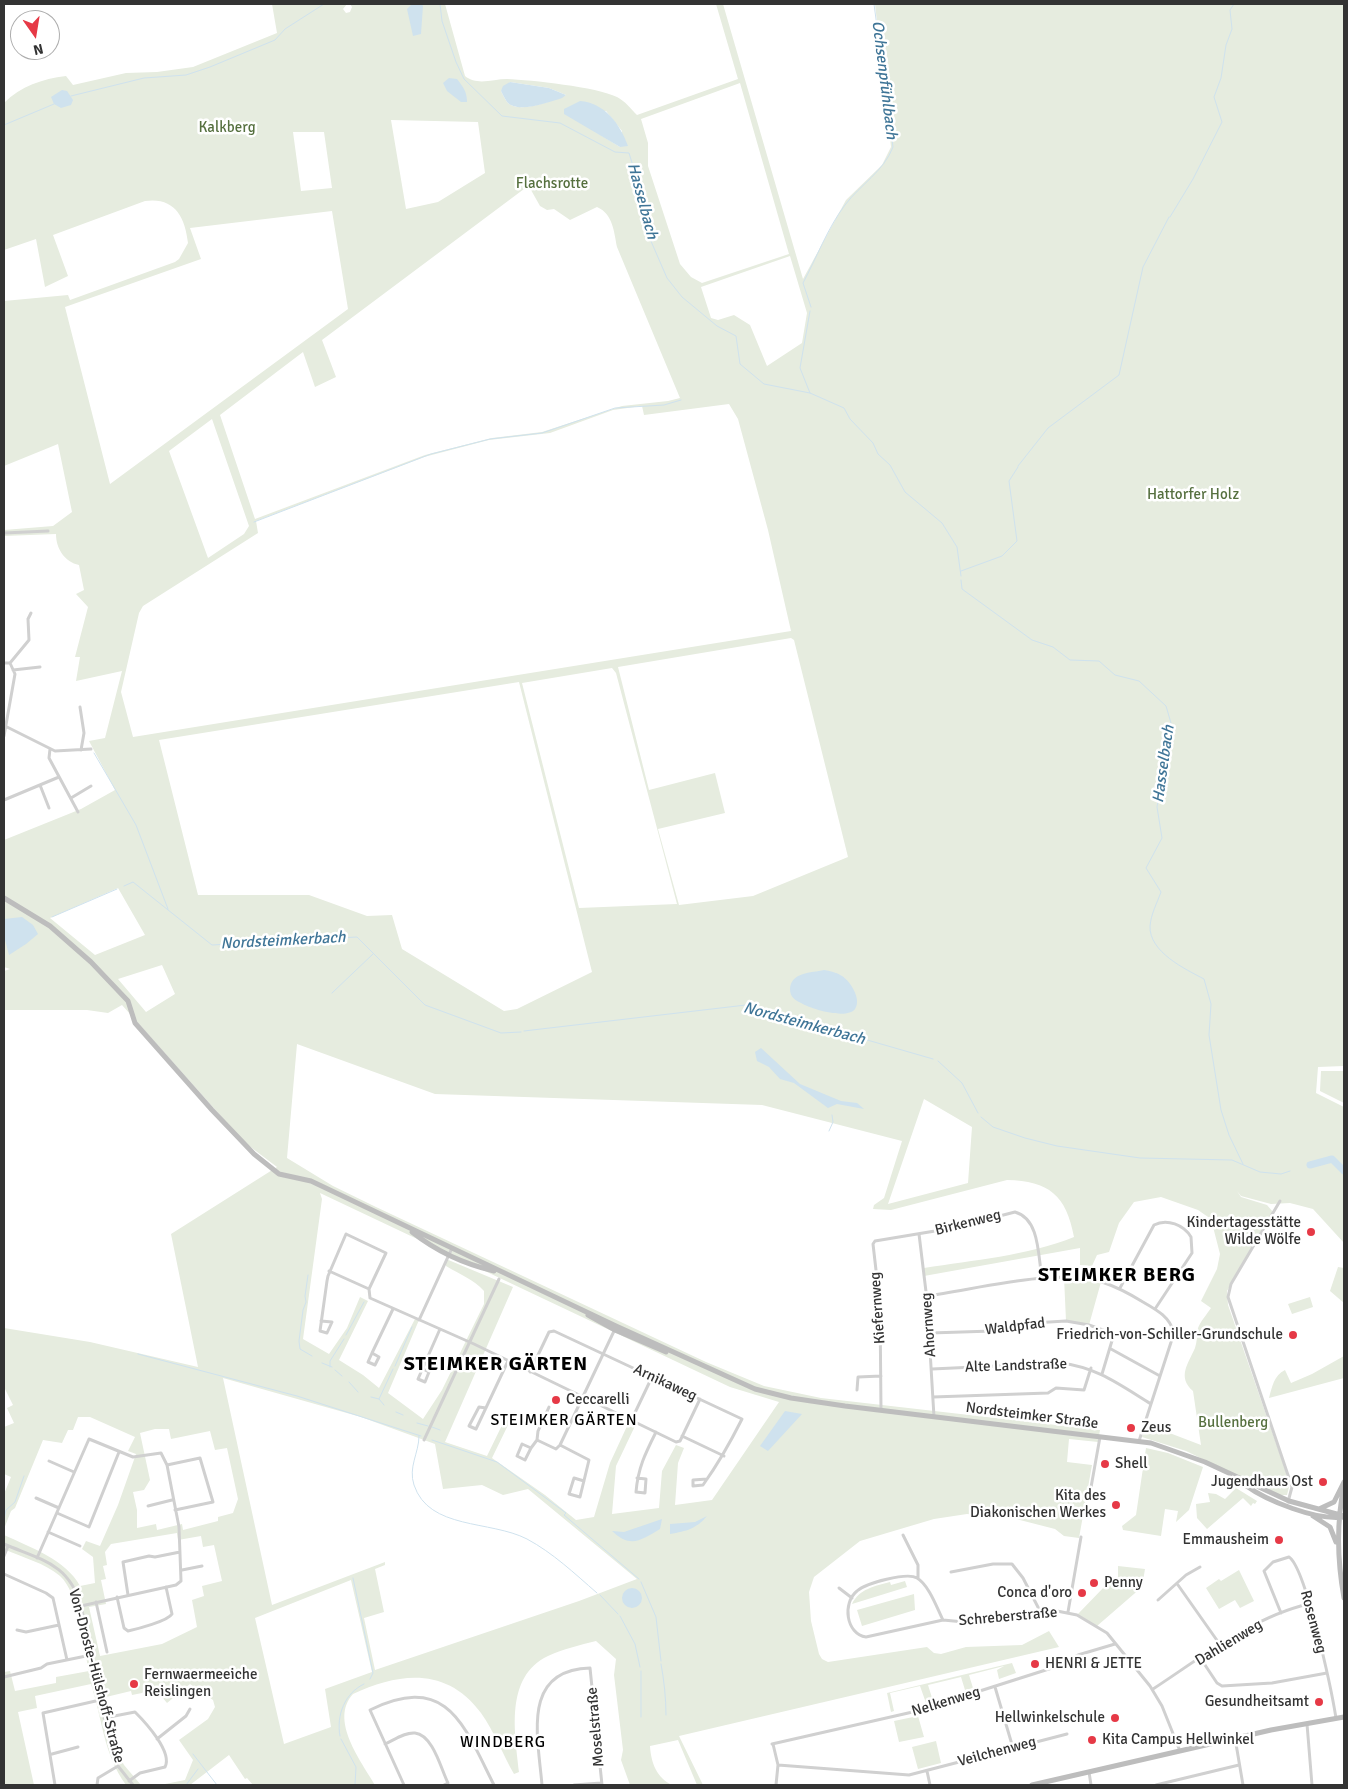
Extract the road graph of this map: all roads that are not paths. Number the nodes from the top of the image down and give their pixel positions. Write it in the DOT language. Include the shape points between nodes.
graph roads {
  1 [pos="48,531"];
  2 [pos="4,533"];
  3 [pos="31,613"];
  4 [pos="4,663"];
  5 [pos="10,663"];
  6 [pos="40,666"];
  7 [pos="13,670"];
  8 [pos="80,706"];
  9 [pos="7,727"];
  10 [pos="4,734"];
  11 [pos="50,749"];
  12 [pos="91,749"];
  13 [pos="81,750"];
  14 [pos="59,777"];
  15 [pos="40,785"];
  16 [pos="91,786"];
  17 [pos="71,798"];
  18 [pos="4,800"];
  19 [pos="50,808"];
  20 [pos="78,812"];
  21 [pos="4,898"];
  22 [pos="1280,1201"];
  23 [pos="399,1223"];
  24 [pos="919,1234"];
  25 [pos="875,1241"];
  26 [pos="452,1248"];
  27 [pos="448,1254"];
  28 [pos="329,1271"];
  29 [pos="512,1276"];
  30 [pos="499,1279"];
  31 [pos="1042,1279"];
  32 [pos="1120,1288"];
  33 [pos="368,1289"];
  34 [pos="927,1296"];
  35 [pos="393,1309"];
  36 [pos="1155,1309"];
  37 [pos="418,1320"];
  38 [pos="321,1321"];
  39 [pos="616,1328"];
  40 [pos="440,1329"];
  41 [pos="930,1333"];
  42 [pos="470,1342"];
  43 [pos="1111,1349"];
  44 [pos="372,1353"];
  45 [pos="603,1354"];
  46 [pos="508,1361"];
  47 [pos="1091,1368"];
  48 [pos="423,1369"];
  49 [pos="932,1369"];
  50 [pos="530,1372"];
  51 [pos="1102,1374"];
  52 [pos="881,1376"];
  53 [pos="1160,1376"];
  54 [pos="652,1377"];
  55 [pos="857,1390"];
  56 [pos="583,1397"];
  57 [pos="934,1397"];
  58 [pos="700,1400"];
  59 [pos="1151,1404"];
  60 [pos="549,1407"];
  61 [pos="486,1408"];
  62 [pos="881,1410"];
  63 [pos="934,1417"];
  64 [pos="631,1420"];
  65 [pos="656,1432"];
  66 [pos="682,1436"];
  67 [pos="1100,1436"];
  68 [pos="424,1440"];
  69 [pos="537,1440"];
  70 [pos="1138,1441"];
  71 [pos="560,1445"];
  72 [pos="531,1448"];
  73 [pos="119,1452"];
  74 [pos="724,1456"];
  75 [pos="49,1461"];
  76 [pos="167,1465"];
  77 [pos="74,1472"];
  78 [pos="637,1478"];
  79 [pos="707,1480"];
  80 [pos="584,1481"];
  81 [pos="1344,1484"];
  82 [pos="1090,1493"];
  83 [pos="36,1498"];
  84 [pos="172,1500"];
  85 [pos="1288,1503"];
  86 [pos="148,1506"];
  87 [pos="59,1508"];
  88 [pos="1299,1509"];
  89 [pos="1316,1509"];
  90 [pos="175,1510"];
  91 [pos="56,1513"];
  92 [pos="1342,1516"];
  93 [pos="48,1532"];
  94 [pos="903,1535"];
  95 [pos="1081,1537"];
  96 [pos="4,1544"];
  97 [pos="8,1546"];
  98 [pos="80,1546"];
  99 [pos="1337,1547"];
  100 [pos="180,1552"];
  101 [pos="4,1556"];
  102 [pos="37,1558"];
  103 [pos="202,1566"];
  104 [pos="1200,1567"];
  105 [pos="182,1570"];
  106 [pos="951,1572"];
  107 [pos="4,1574"];
  108 [pos="918,1578"];
  109 [pos="1178,1585"];
  110 [pos="166,1587"];
  111 [pos="839,1588"];
  112 [pos="128,1595"];
  113 [pos="117,1597"];
  114 [pos="852,1598"];
  115 [pos="1344,1598"];
  116 [pos="1158,1600"];
  117 [pos="96,1602"];
  118 [pos="1309,1604"];
  119 [pos="80,1606"];
  120 [pos="1068,1612"];
  121 [pos="1041,1613"];
  122 [pos="1281,1613"];
  123 [pos="943,1620"];
  124 [pos="59,1625"];
  125 [pos="17,1630"];
  126 [pos="1115,1644"];
  127 [pos="1221,1646"];
  128 [pos="107,1652"];
  129 [pos="91,1655"];
  130 [pos="1202,1659"];
  131 [pos="66,1660"];
  132 [pos="1327,1673"];
  133 [pos="4,1678"];
  134 [pos="995,1687"];
  135 [pos="1153,1690"];
  136 [pos="100,1700"];
  137 [pos="190,1709"];
  138 [pos="1344,1717"];
  139 [pos="104,1718"];
  140 [pos="1336,1719"];
  141 [pos="1307,1724"];
  142 [pos="1067,1734"];
  143 [pos="1235,1738"];
  144 [pos="157,1739"];
  145 [pos="385,1744"];
  146 [pos="78,1747"];
  147 [pos="1013,1748"];
  148 [pos="1180,1751"];
  149 [pos="52,1754"];
  150 [pos="778,1765"];
  151 [pos="1239,1765"];
  152 [pos="118,1766"];
  153 [pos="927,1771"];
  154 [pos="1089,1772"];
  155 [pos="129,1781"];
  156 [pos="601,1784"];
  157 [pos="55,1785"];
  158 [pos="97,1785"];
  159 [pos="133,1785"];
  160 [pos="404,1785"];
  161 [pos="444,1785"];
  162 [pos="494,1785"];
  163 [pos="542,1785"];
  164 [pos="574,1785"];
  165 [pos="776,1785"];
  166 [pos="930,1785"];
  167 [pos="1032,1785"];
  168 [pos="1091,1785"];
  169 [pos="1156,1785"];
  170 [pos="1244,1785"];
  171 [pos="1312,1785"];
  1 -- 2 [label="street"];
  3 -- 5 [label="street" via="28,619 29,640"];
  4 -- 5 [label="street"];
  5 -- 7 [label="street"];
  6 -- 7 [label="street"];
  7 -- 9 [label="street"];
  8 -- 13 [label="street" via="84,734"];
  9 -- 10 [label="street"];
  9 -- 11 [label="street"];
  11 -- 13 [label="street" via="61,752"];
  11 -- 14 [label="street" via="49,758"];
  12 -- 13 [label="street"];
  14 -- 15 [label="street"];
  14 -- 17 [label="street"];
  15 -- 18 [label="street"];
  15 -- 19 [label="street"];
  16 -- 17 [label="street"];
  17 -- 20 [label="street"];
  21 -- 23 [label="street" via="50,926 87,957 128,1001 135,1023 254,1154 279,1174 311,1181"];
  22 -- 85 [label="street" via="1231,1284 1228,1297 1292,1487"];
  23 -- 26 [label="street"];
  23 -- 27 [label="street" via="424,1242"];
  24 -- 25 [label="street, Birkenweg"];
  24 -- 31 [label="street, Birkenweg" via="1009,1212 1019,1213 1030,1220 1034,1228"];
  24 -- 34 [label="street, Ahornweg"];
  25 -- 52 [label="street, Kiefernweg"];
  26 -- 27 [label="street"];
  26 -- 29 [label="street"];
  27 -- 29 [label="street"];
  27 -- 37 [label="street"];
  28 -- 33 [label="street"];
  28 -- 33 [label="street" via="346,1234 355,1238 386,1253"];
  28 -- 38 [label="street"];
  29 -- 39 [label="street, Nordsteimker Straße"];
  30 -- 42 [label="street"];
  31 -- 32 [label="street" via="1077,1278"];
  31 -- 34 [label="street"];
  32 -- 36 [label="street"];
  32 -- 36 [label="street" via="1154,1225 1167,1222 1182,1228 1191,1237 1192,1253"];
  33 -- 35 [label="street" via="370,1298"];
  34 -- 41 [label="street, Ahornweg"];
  35 -- 37 [label="street"];
  35 -- 44 [label="street"];
  36 -- 53 [label="street" via="1172,1324 1174,1333"];
  37 -- 40 [label="street"];
  38 -- 38 [label="street" via="320,1331 327,1333 332,1322"];
  39 -- 45 [label="street"];
  39 -- 62 [label="street, Nordsteimker Straße" via="655,1348 755,1389 816,1402"];
  40 -- 42 [label="street"];
  40 -- 48 [label="street"];
  41 -- 43 [label="street, Waldpfad" via="993,1331 1016,1324 1074,1322 1114,1334"];
  41 -- 49 [label="street, Ahornweg"];
  42 -- 46 [label="street"];
  42 -- 68 [label="street"];
  43 -- 51 [label="street"];
  43 -- 53 [label="street"];
  45 -- 50 [label="street, Arnikaweg" via="554,1331 549,1332"];
  45 -- 54 [label="street, Arnikaweg"];
  45 -- 56 [label="street"];
  46 -- 50 [label="street"];
  46 -- 61 [label="street"];
  47 -- 49 [label="street, Alte Landstraße" via="1060,1363"];
  47 -- 51 [label="street, Alte Landstraße"];
  47 -- 57 [label="street" via="1084,1390 1056,1388 1048,1393"];
  49 -- 57 [label="street, Ahornweg"];
  50 -- 56 [label="street"];
  51 -- 59 [label="street, Alte Landstraße"];
  52 -- 55 [label="street" via="858,1377"];
  52 -- 62 [label="street, Kiefernweg"];
  53 -- 59 [label="street"];
  54 -- 58 [label="street, Arnikaweg"];
  54 -- 64 [label="street"];
  56 -- 64 [label="street"];
  56 -- 71 [label="street"];
  57 -- 63 [label="street, Ahornweg"];
  58 -- 66 [label="street"];
  58 -- 74 [label="street, Arnikaweg" via="742,1419"];
  59 -- 70 [label="street"];
  60 -- 69 [label="street"];
  61 -- 61 [label="street" via="476,1428 469,1426 478,1407"];
  62 -- 63 [label="street, Nordsteimker Straße"];
  63 -- 67 [label="street, Nordsteimker Straße"];
  64 -- 65 [label="street"];
  65 -- 66 [label="street" via="676,1442"];
  65 -- 78 [label="street" via="638,1468"];
  66 -- 74 [label="street"];
  67 -- 70 [label="street, Nordsteimker Straße"];
  67 -- 82 [label="street"];
  69 -- 71 [label="street" via="556,1449"];
  69 -- 72 [label="street"];
  70 -- 85 [label="street, Nordsteimker Straße" via="1186,1454 1239,1480 1262,1496"];
  71 -- 80 [label="street" via="589,1460 586,1471 580,1497 569,1494 574,1478"];
  72 -- 72 [label="street" via="525,1460 516,1456 522,1444"];
  73 -- 76 [label="street" via="136,1458 161,1453"];
  73 -- 77 [label="street" via="89,1439"];
  73 -- 91 [label="street" via="89,1527"];
  74 -- 79 [label="street"];
  75 -- 77 [label="street"];
  76 -- 84 [label="street"];
  76 -- 90 [label="street" via="200,1458 213,1502"];
  77 -- 87 [label="street"];
  78 -- 78 [label="street" via="636,1492 645,1493 646,1479"];
  81 -- 89 [label="street" via="1334,1502"];
  81 -- 92 [label="street"];
  83 -- 87 [label="street"];
  84 -- 86 [label="street"];
  84 -- 90 [label="street"];
  85 -- 88 [label="street, Nordsteimker Straße"];
  85 -- 89 [label="street, Nordsteimker Straße"];
  87 -- 91 [label="street"];
  88 -- 92 [label="street, Nordsteimker Straße"];
  88 -- 99 [label="street" via="1330,1527"];
  89 -- 92 [label="street, Nordsteimker Straße"];
  90 -- 100 [label="street"];
  91 -- 93 [label="street"];
  92 -- 99 [label="street"];
  93 -- 98 [label="street"];
  93 -- 102 [label="street"];
  94 -- 108 [label="street" via="918,1565"];
  95 -- 120 [label="street"];
  96 -- 97 [label="street, Von-Droste-Hülshoff-Straße"];
  97 -- 101 [label="street"];
  97 -- 102 [label="street, Von-Droste-Hülshoff-Straße"];
  99 -- 115 [label="street"];
  100 -- 105 [label="street"];
  100 -- 112 [label="street" via="123,1562"];
  102 -- 119 [label="street, Von-Droste-Hülshoff-Straße" via="68,1577 76,1589"];
  103 -- 105 [label="street"];
  104 -- 109 [label="street" via="1186,1575"];
  105 -- 110 [label="street" via="179,1583"];
  106 -- 121 [label="street" via="1012,1564"];
  107 -- 124 [label="street" via="51,1596"];
  108 -- 114 [label="street" via="905,1576 869,1584"];
  108 -- 123 [label="street"];
  109 -- 116 [label="street"];
  109 -- 127 [label="street"];
  110 -- 112 [label="street"];
  110 -- 113 [label="street" via="171,1617 128,1631 124,1628"];
  111 -- 114 [label="street"];
  112 -- 113 [label="street"];
  113 -- 117 [label="street"];
  114 -- 123 [label="street, Schreberstraße" via="849,1622 858,1636"];
  117 -- 119 [label="street"];
  117 -- 128 [label="street"];
  118 -- 122 [label="street, Dahlienweg"];
  118 -- 122 [label="street, Rosenweg" via="1293,1560 1283,1557 1264,1571"];
  118 -- 132 [label="street, Rosenweg"];
  119 -- 129 [label="street, Von-Droste-Hülshoff-Straße"];
  120 -- 121 [label="street, Schreberstraße"];
  120 -- 126 [label="street, Schreberstraße" via="1087,1619 1107,1633"];
  121 -- 123 [label="street, Schreberstraße" via="964,1622"];
  122 -- 127 [label="street, Dahlienweg"];
  124 -- 125 [label="street" via="26,1632"];
  124 -- 131 [label="street"];
  126 -- 134 [label="street, Nelkenweg"];
  126 -- 135 [label="street, Schreberstraße"];
  127 -- 130 [label="street, Dahlienweg"];
  129 -- 131 [label="street"];
  129 -- 136 [label="street, Von-Droste-Hülshoff-Straße"];
  130 -- 132 [label="street" via="1222,1686 1272,1684"];
  130 -- 135 [label="street, Dahlienweg"];
  131 -- 133 [label="street"];
  132 -- 140 [label="street, Rosenweg"];
  134 -- 147 [label="street"];
  134 -- 150 [label="street, Nelkenweg" via="914,1712 772,1744"];
  135 -- 148 [label="street, Schreberstraße"];
  136 -- 139 [label="street, Von-Droste-Hülshoff-Straße"];
  136 -- 149 [label="street" via="43,1713"];
  137 -- 144 [label="street"];
  138 -- 140 [label="street"];
  139 -- 144 [label="street" via="135,1712"];
  139 -- 152 [label="street, Von-Droste-Hülshoff-Straße"];
  140 -- 141 [label="street"];
  141 -- 143 [label="street"];
  141 -- 171 [label="street"];
  142 -- 147 [label="street, Veilchenweg"];
  143 -- 148 [label="street"];
  143 -- 151 [label="street"];
  144 -- 155 [label="street" via="164,1748 167,1764 162,1769 136,1774"];
  145 -- 160 [label="street"];
  145 -- 161 [label="street" via="414,1733 423,1736 430,1743 448,1784"];
  145 -- 162 [label="street" via="370,1710 407,1696 439,1703 452,1712 465,1728"];
  146 -- 149 [label="street"];
  147 -- 153 [label="street, Veilchenweg"];
  148 -- 154 [label="street"];
  149 -- 157 [label="street"];
  150 -- 153 [label="street, Veilchenweg" via="909,1775"];
  150 -- 165 [label="street, Nelkenweg"];
  151 -- 169 [label="street"];
  151 -- 170 [label="street"];
  152 -- 155 [label="street, Von-Droste-Hülshoff-Straße"];
  152 -- 158 [label="street" via="98,1778"];
  153 -- 166 [label="street"];
  154 -- 167 [label="street"];
  154 -- 168 [label="street"];
  155 -- 159 [label="street, Von-Droste-Hülshoff-Straße"];
  156 -- 163 [label="street, Moselstraße" via="590,1668 568,1670 554,1677 538,1702"];
  156 -- 164 [label="street"];
}
